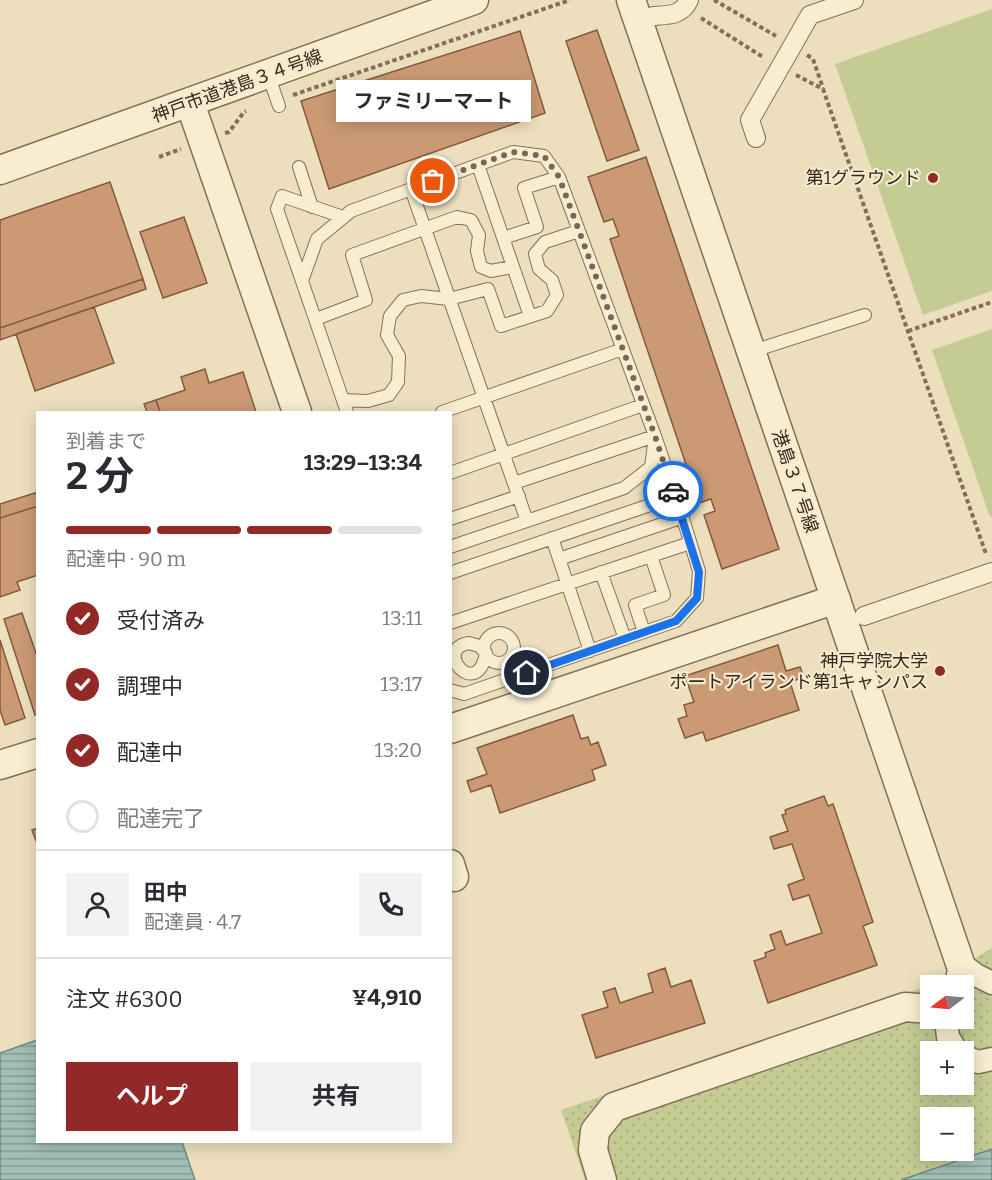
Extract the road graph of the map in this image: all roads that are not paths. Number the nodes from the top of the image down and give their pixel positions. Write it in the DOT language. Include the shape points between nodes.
graph roads {
  1 [pos="474,0"];
  2 [pos="854,0"];
  3 [pos="687,4"];
  4 [pos="642,8"];
  5 [pos="190,103"];
  6 [pos="756,138"];
  7 [pos="478,165"];
  8 [pos="299,167"];
  9 [pos="0,170"];
  10 [pos="559,177"];
  11 [pos="411,189"];
  12 [pos="312,207"];
  13 [pos="344,217"];
  14 [pos="424,228"];
  15 [pos="579,231"];
  16 [pos="502,238"];
  17 [pos="512,267"];
  18 [pos="302,281"];
  19 [pos="449,299"];
  20 [pos="865,315"];
  21 [pos="530,316"];
  22 [pos="316,319"];
  23 [pos="623,349"];
  24 [pos="750,352"];
  25 [pos="484,398"];
  26 [pos="343,400"];
  27 [pos="643,405"];
  28 [pos="297,411"];
  29 [pos="347,411"];
  30 [pos="445,411"];
  31 [pos="655,436"];
  32 [pos="504,454"];
  33 [pos="452,472"];
  34 [pos="514,483"];
  35 [pos="519,496"];
  36 [pos="682,515"];
  37 [pos="452,518"];
  38 [pos="527,521"];
  39 [pos="552,538"];
  40 [pos="690,543"];
  41 [pos="452,546"];
  42 [pos="651,556"];
  43 [pos="559,559"];
  44 [pos="990,566"];
  45 [pos="452,572"];
  46 [pos="601,572"];
  47 [pos="568,584"];
  48 [pos="836,599"];
  49 [pos="864,616"];
  50 [pos="452,622"];
  51 [pos="644,632"];
  52 [pos="625,639"];
  53 [pos="590,651"];
  54 [pos="453,666"];
  55 [pos="452,691"];
  56 [pos="452,728"];
  57 [pos="36,754"];
  58 [pos="0,765"];
  59 [pos="958,974"];
  60 [pos="992,983"];
  61 [pos="920,1009"];
  62 [pos="992,1059"];
  63 [pos="974,1060"];
  64 [pos="602,1180"];
  1 -- 5 [label="street, 神戸市道港島３４号線" via="275,93"];
  2 -- 6 [label="street" via="810,15 750,120"];
  3 -- 4 [label="street" via="672,15"];
  4 -- 24 [label="street, 港島３７号線"];
  5 -- 9 [label="street, 神戸市道港島３４号線"];
  5 -- 28 [label="street"];
  7 -- 10 [label="lane" via="513,152 544,156"];
  7 -- 11 [label="lane"];
  7 -- 16 [label="lane"];
  8 -- 12 [label="lane"];
  10 -- 15 [label="lane"];
  10 -- 16 [label="lane" via="524,188 537,227"];
  11 -- 13 [label="lane"];
  11 -- 14 [label="lane"];
  12 -- 13 [label="lane"];
  12 -- 18 [label="lane" via="282,196 277,209"];
  13 -- 18 [label="lane" via="318,239"];
  14 -- 17 [label="lane" via="457,217 471,220 479,235 481,267 491,271"];
  14 -- 19 [label="lane"];
  14 -- 22 [label="lane" via="352,255 366,300"];
  15 -- 21 [label="lane" via="545,242 535,254 539,269 552,280 557,295 548,311"];
  15 -- 23 [label="lane"];
  16 -- 17 [label="lane"];
  17 -- 21 [label="lane"];
  18 -- 22 [label="lane"];
  19 -- 21 [label="lane" via="488,289 501,326"];
  19 -- 25 [label="lane"];
  19 -- 26 [label="lane" via="422,296 403,300 390,316 387,334 399,356 398,382 389,395 368,401"];
  20 -- 24 [label="lane"];
  22 -- 26 [label="lane"];
  23 -- 25 [label="lane"];
  23 -- 27 [label="lane"];
  24 -- 48 [label="street, 港島３７号線"];
  25 -- 30 [label="lane"];
  25 -- 32 [label="lane"];
  26 -- 29 [label="lane"];
  27 -- 31 [label="lane"];
  27 -- 32 [label="lane"];
  31 -- 34 [label="lane"];
  31 -- 36 [label="lane"];
  31 -- 38 [label="lane" via="651,467 624,488"];
  32 -- 33 [label="lane"];
  32 -- 34 [label="lane"];
  34 -- 35 [label="lane"];
  35 -- 37 [label="lane"];
  35 -- 38 [label="lane"];
  36 -- 39 [label="lane" via="666,503 650,505"];
  36 -- 40 [label="lane"];
  36 -- 43 [label="lane"];
  38 -- 41 [label="lane"];
  39 -- 43 [label="lane"];
  39 -- 45 [label="lane"];
  40 -- 42 [label="lane"];
  40 -- 51 [label="lane" via="699,572 697,598 676,621"];
  42 -- 46 [label="lane"];
  42 -- 51 [label="lane" via="664,594 635,605"];
  43 -- 47 [label="lane"];
  44 -- 49 [label="street"];
  46 -- 47 [label="lane"];
  46 -- 52 [label="lane"];
  47 -- 50 [label="lane"];
  47 -- 53 [label="lane"];
  48 -- 56 [label="street"];
  48 -- 59 [label="street, 港島３７号線"];
  51 -- 52 [label="lane"];
  52 -- 53 [label="lane"];
  53 -- 55 [label="lane" via="464,694"];
  54 -- 54 [label="lane" via="455,655 464,644 474,643 486,653 484,664 477,671 468,673"];
  57 -- 58 [label="street"];
  59 -- 60 [label="street" via="976,975"];
  61 -- 64 [label="street" via="905,1007 614,1107 595,1131 593,1150"];
  62 -- 63 [label="street"];
}
